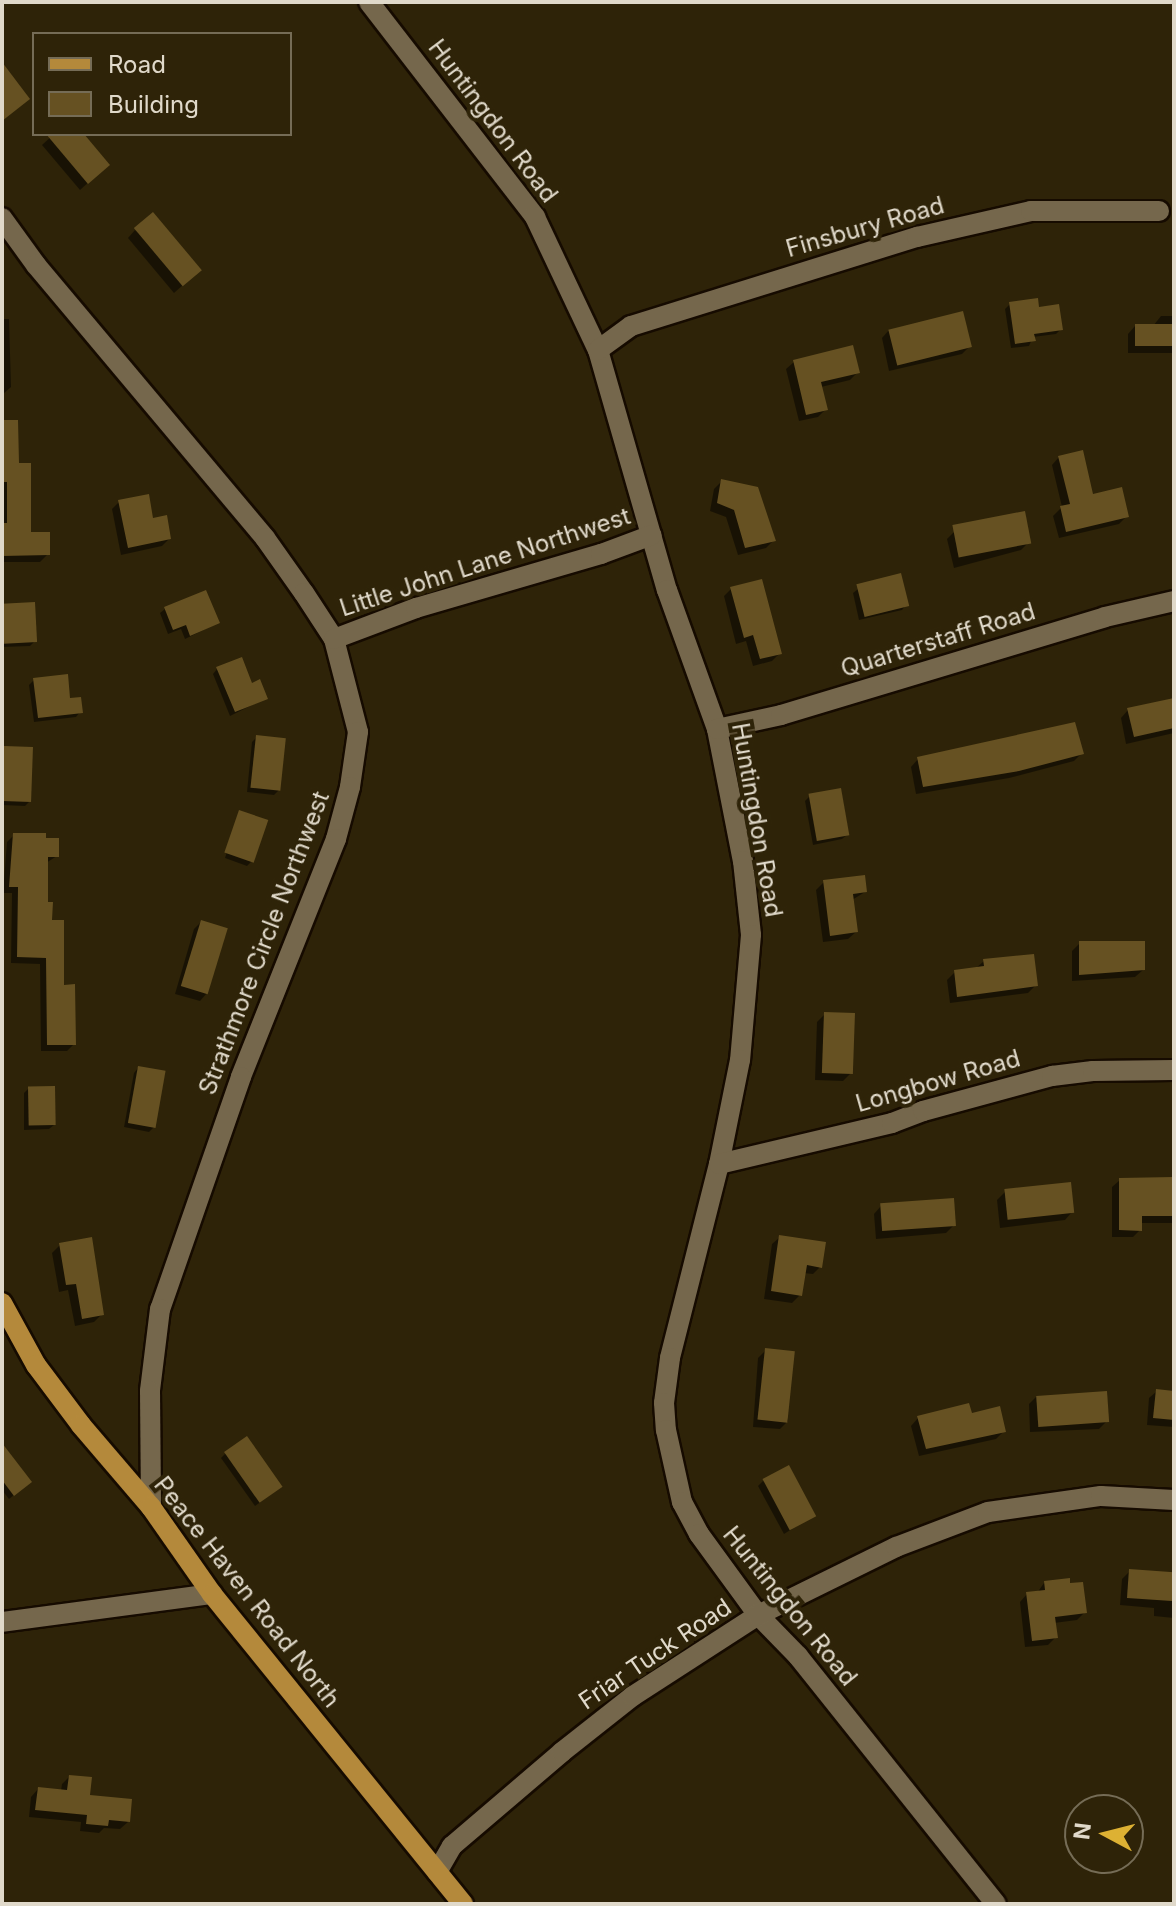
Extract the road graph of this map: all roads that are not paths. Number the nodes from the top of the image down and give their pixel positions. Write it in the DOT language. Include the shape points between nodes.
graph roads {
  1 [pos="369,2"];
  2 [pos="1159,211"];
  3 [pos="2,218"];
  4 [pos="598,350"];
  5 [pos="652,535"];
  6 [pos="1174,601"];
  7 [pos="334,639"];
  8 [pos="717,729"];
  9 [pos="1174,1070"];
  10 [pos="719,1164"];
  11 [pos="2,1303"];
  12 [pos="1174,1500"];
  13 [pos="151,1507"];
  14 [pos="212,1594"];
  15 [pos="758,1615"];
  16 [pos="2,1622"];
  17 [pos="437,1872"];
  18 [pos="463,1904"];
  19 [pos="996,1904"];
  1 -- 4 [label="street, Huntingdon Road" via="535,217"];
  2 -- 4 [label="street, Finsbury Road" via="1031,211 917,237 631,326"];
  3 -- 7 [label="street, Strathmore Circle Northwest" via="265,538"];
  4 -- 5 [label="street, Huntingdon Road"];
  5 -- 7 [label="street, Little John Lane Northwest"];
  5 -- 8 [label="street, Huntingdon Road"];
  6 -- 8 [label="street, Quarterstaff Road"];
  7 -- 13 [label="street, Strathmore Circle Northwest" via="358,732 350,787 336,839 241,1077 160,1309 150,1391"];
  8 -- 10 [label="street, Huntingdon Road" via="743,861 751,935 740,1060"];
  9 -- 10 [label="street, Longbow Road" via="1052,1076 892,1123"];
  10 -- 15 [label="street, Huntingdon Road" via="670,1358 666,1430 689,1519"];
  11 -- 13 [label="main road, Peace Haven Road North" via="36,1365"];
  12 -- 15 [label="street, Friar Tuck Road" via="1101,1496 988,1512 896,1547"];
  13 -- 14 [label="main road, Peace Haven Road North"];
  14 -- 16 [label="street"];
  14 -- 17 [label="main road, Peace Haven Road North"];
  15 -- 17 [label="street, Friar Tuck Road" via="633,1696 562,1752 452,1846"];
  15 -- 19 [label="street, Huntingdon Road" via="798,1656"];
  17 -- 18 [label="main road, Peace Haven Road North"];
}
